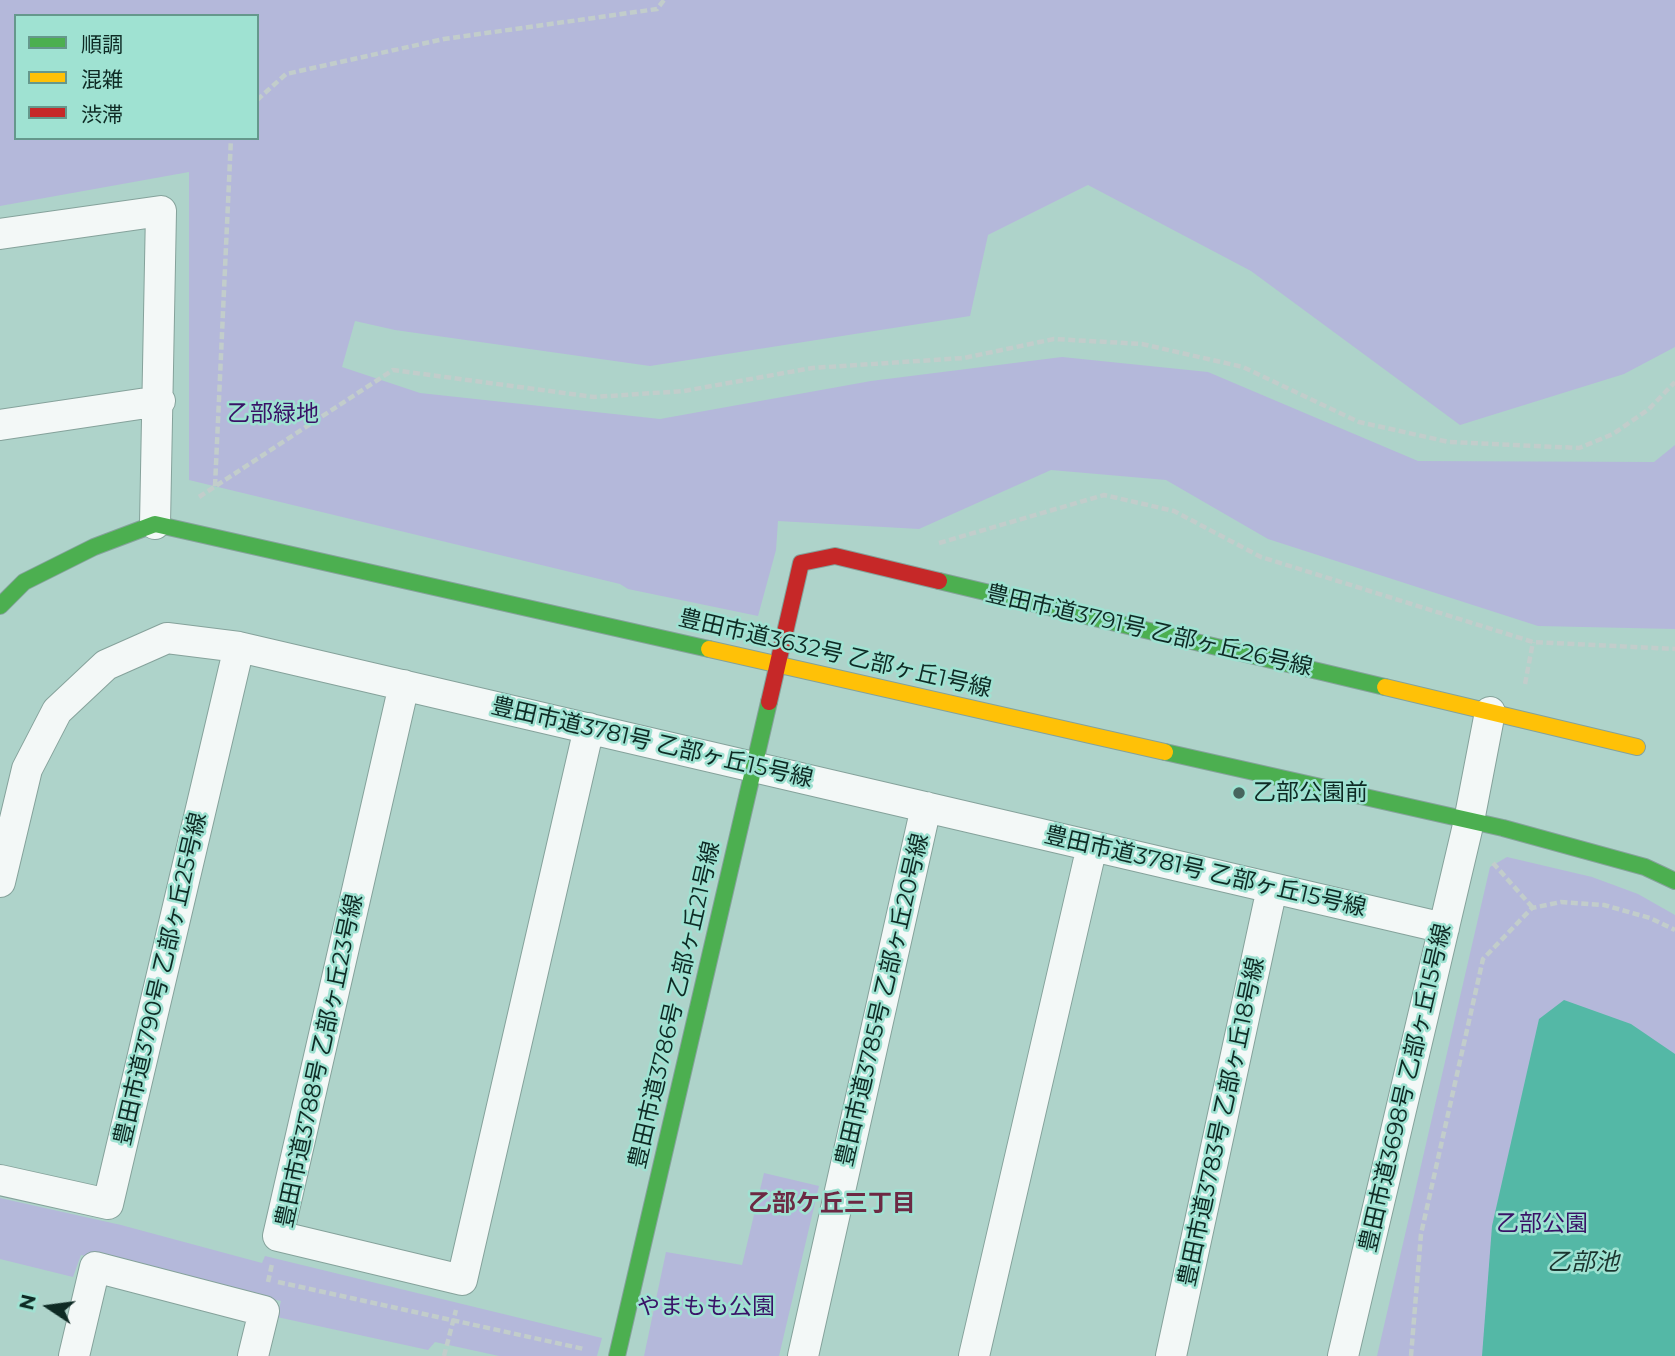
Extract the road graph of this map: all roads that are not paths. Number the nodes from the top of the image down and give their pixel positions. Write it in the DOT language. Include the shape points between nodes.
graph roads {
  1 [pos="0,234"];
  2 [pos="160,401"];
  3 [pos="0,425"];
  4 [pos="155,524"];
  5 [pos="0,606"];
  6 [pos="239,647"];
  7 [pos="777,664"];
  8 [pos="404,685"];
  9 [pos="1505,716"];
  10 [pos="589,728"];
  11 [pos="1637,747"];
  12 [pos="754,767"];
  13 [pos="926,807"];
  14 [pos="1469,821"];
  15 [pos="1092,846"];
  16 [pos="1675,881"];
  17 [pos="0,883"];
  18 [pos="1272,888"];
  19 [pos="1444,928"];
  20 [pos="0,1180"];
  21 [pos="75,1356"];
  22 [pos="253,1356"];
  23 [pos="617,1356"];
  24 [pos="803,1356"];
  25 [pos="974,1356"];
  26 [pos="1171,1356"];
  27 [pos="1343,1356"];
  1 -- 2 [label="street" via="161,211"];
  2 -- 3 [label="street"];
  2 -- 4 [label="street"];
  4 -- 5 [label="street" via="94,547 24,582"];
  4 -- 7 [label="street, 豊田市道3632号 乙部ヶ丘1号線"];
  6 -- 8 [label="street, 豊田市道3781号 乙部ヶ丘15号線"];
  6 -- 17 [label="street, 豊田市道3781号 乙部ヶ丘15号線" via="167,638 106,665 57,711 27,769"];
  6 -- 20 [label="street, 豊田市道3790号 乙部ヶ丘25号線" via="108,1204"];
  7 -- 9 [label="street, 豊田市道3791号 乙部ヶ丘26号線" via="801,563 835,556"];
  7 -- 12 [label="street, 豊田市道3786号 乙部ヶ丘21号線"];
  7 -- 14 [label="street, 豊田市道3632号 乙部ヶ丘1号線"];
  8 -- 10 [label="street, 豊田市道3781号 乙部ヶ丘15号線"];
  8 -- 10 [label="street, 豊田市道3788号 乙部ヶ丘23号線" via="278,1236 462,1280"];
  9 -- 11 [label="street"];
  9 -- 14 [label="street"];
  10 -- 12 [label="street, 豊田市道3781号 乙部ヶ丘15号線"];
  12 -- 13 [label="street, 豊田市道3781号 乙部ヶ丘15号線"];
  12 -- 23 [label="street, 豊田市道3786号 乙部ヶ丘21号線"];
  13 -- 15 [label="street, 豊田市道3781号 乙部ヶ丘15号線"];
  13 -- 24 [label="street, 豊田市道3785号 乙部ヶ丘20号線"];
  14 -- 16 [label="street, 豊田市道3632号 乙部ヶ丘1号線" via="1645,867"];
  14 -- 19 [label="street, 豊田市道3698号 乙部ヶ丘15号線"];
  15 -- 18 [label="street, 豊田市道3781号 乙部ヶ丘15号線"];
  15 -- 25 [label="street"];
  18 -- 19 [label="street, 豊田市道3781号 乙部ヶ丘15号線"];
  18 -- 26 [label="street, 豊田市道3783号 乙部ヶ丘18号線"];
  19 -- 27 [label="street, 豊田市道3698号 乙部ヶ丘15号線"];
  21 -- 22 [label="street" via="95,1267 264,1311"];
}
